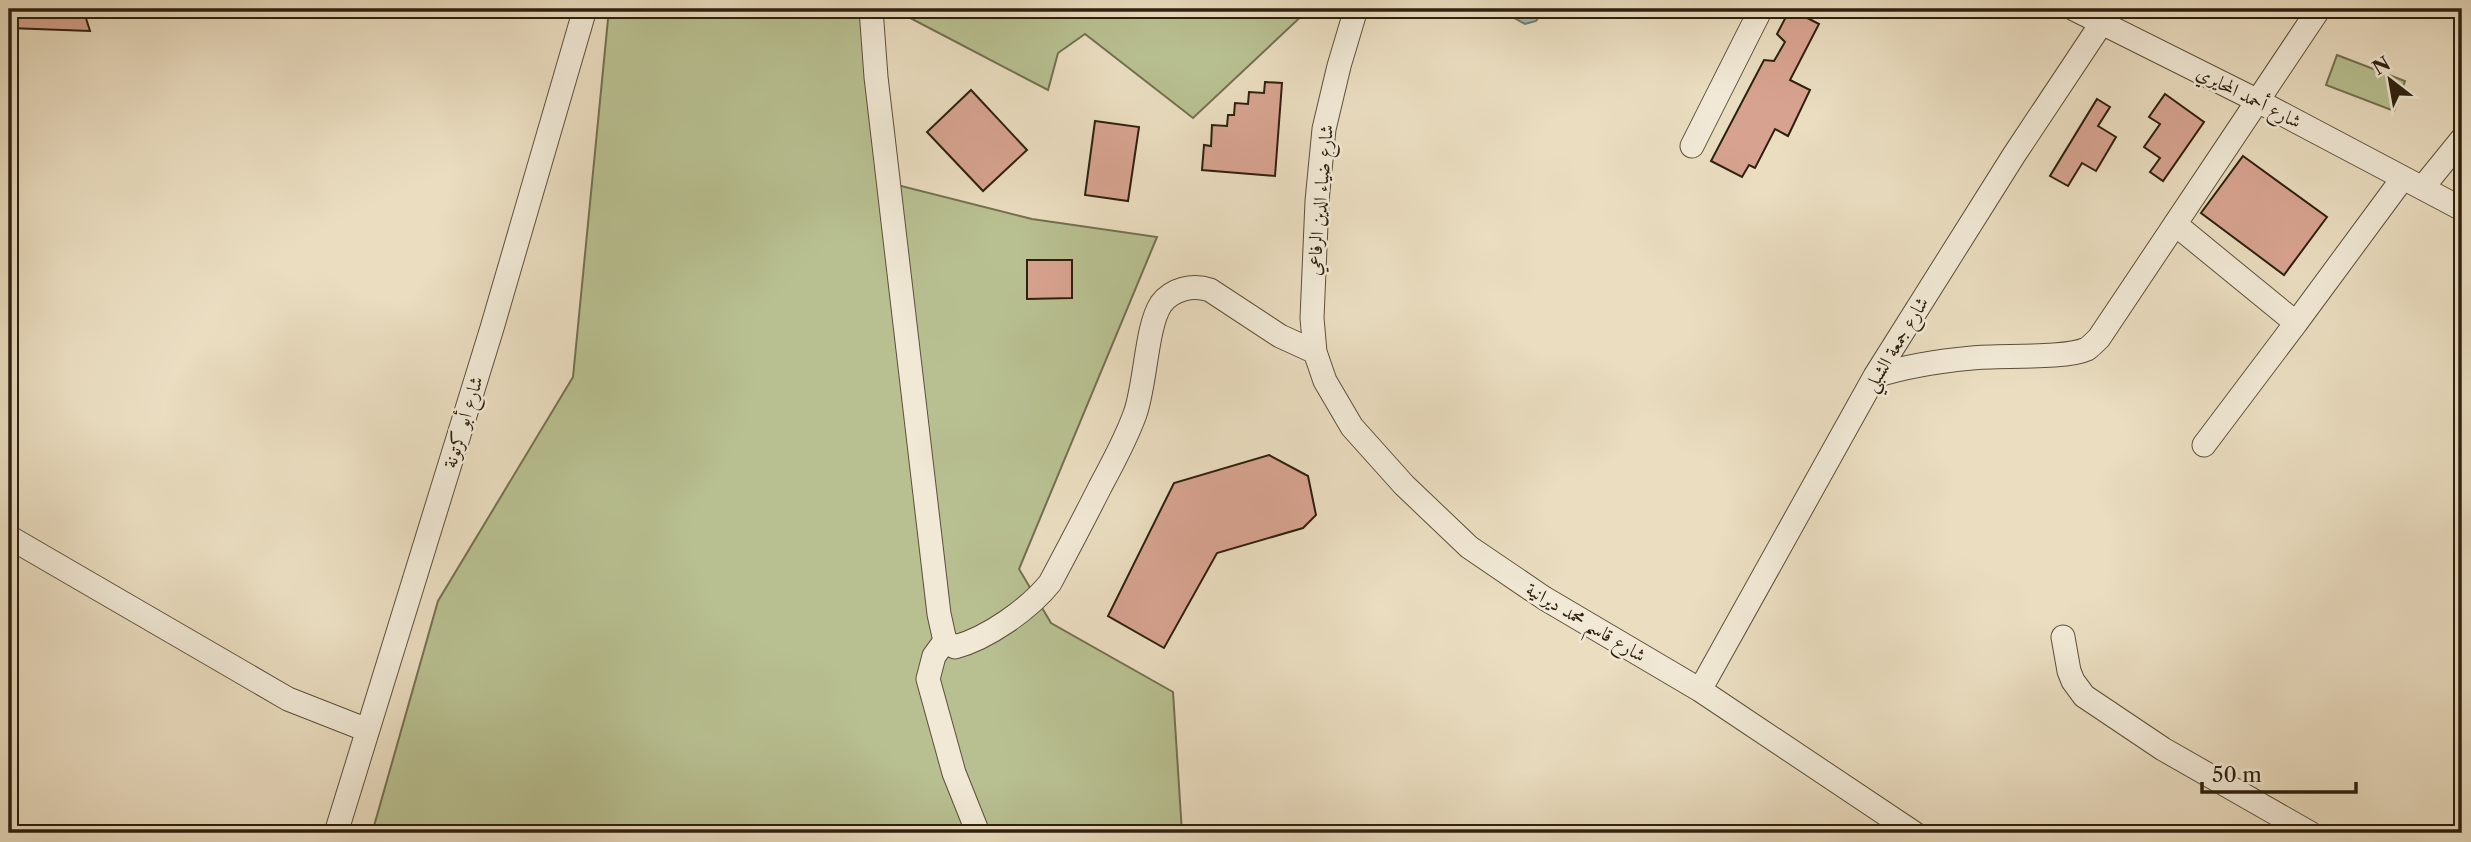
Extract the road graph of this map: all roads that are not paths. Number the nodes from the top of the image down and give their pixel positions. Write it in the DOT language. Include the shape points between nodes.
graph roads {
  1 [pos="585,9"];
  2 [pos="871,9"];
  3 [pos="1356,9"];
  4 [pos="1761,9"];
  5 [pos="2074,9"];
  6 [pos="2319,9"];
  7 [pos="2106,16"];
  8 [pos="2256,100"];
  9 [pos="2462,139"];
  10 [pos="1692,146"];
  11 [pos="2413,183"];
  12 [pos="2462,209"];
  13 [pos="2175,223"];
  14 [pos="2296,323"];
  15 [pos="1315,352"];
  16 [pos="1875,376"];
  17 [pos="2204,445"];
  18 [pos="9,537"];
  19 [pos="2063,637"];
  20 [pos="945,641"];
  21 [pos="1700,690"];
  22 [pos="368,730"];
  23 [pos="336,833"];
  24 [pos="978,833"];
  25 [pos="1914,833"];
  26 [pos="2310,833"];
  1 -- 22 [label="street, شارع أبو كرتونة"];
  2 -- 20 [label="street"];
  3 -- 15 [label="street, شارع ضياء الدين الرفاعي" via="1321,151 1312,318"];
  4 -- 10 [label="street"];
  5 -- 7 [label="street, شارع أحمد المحايري"];
  6 -- 8 [label="street"];
  7 -- 8 [label="street, شارع أحمد المحايري"];
  7 -- 16 [label="street, شارع جمعة الشبلي"];
  8 -- 11 [label="street, شارع أحمد المحايري"];
  8 -- 13 [label="street"];
  9 -- 11 [label="street"];
  11 -- 12 [label="street, شارع أحمد المحايري"];
  11 -- 14 [label="street"];
  13 -- 14 [label="street"];
  13 -- 16 [label="street" via="2099,338 2085,349 2068,354 1974,357 1903,367"];
  14 -- 17 [label="street"];
  15 -- 20 [label="street" via="1258,323 1210,290 1188,288 1170,295 1153,321 1142,390 1125,439 1050,583 1023,610 970,643 955,647"];
  15 -- 21 [label="street, شارع قاسم محمد ديرانية" via="1325,382 1352,427 1469,547"];
  16 -- 21 [label="street, شارع جمعة الشبلي"];
  18 -- 22 [label="street" via="288,698"];
  19 -- 26 [label="street" via="2069,671 2084,695 2163,750"];
  20 -- 24 [label="street" via="934,656 928,679 954,773"];
  21 -- 25 [label="street, شارع قاسم محمد ديرانية"];
  22 -- 23 [label="street, شارع أبو كرتونة"];
}
